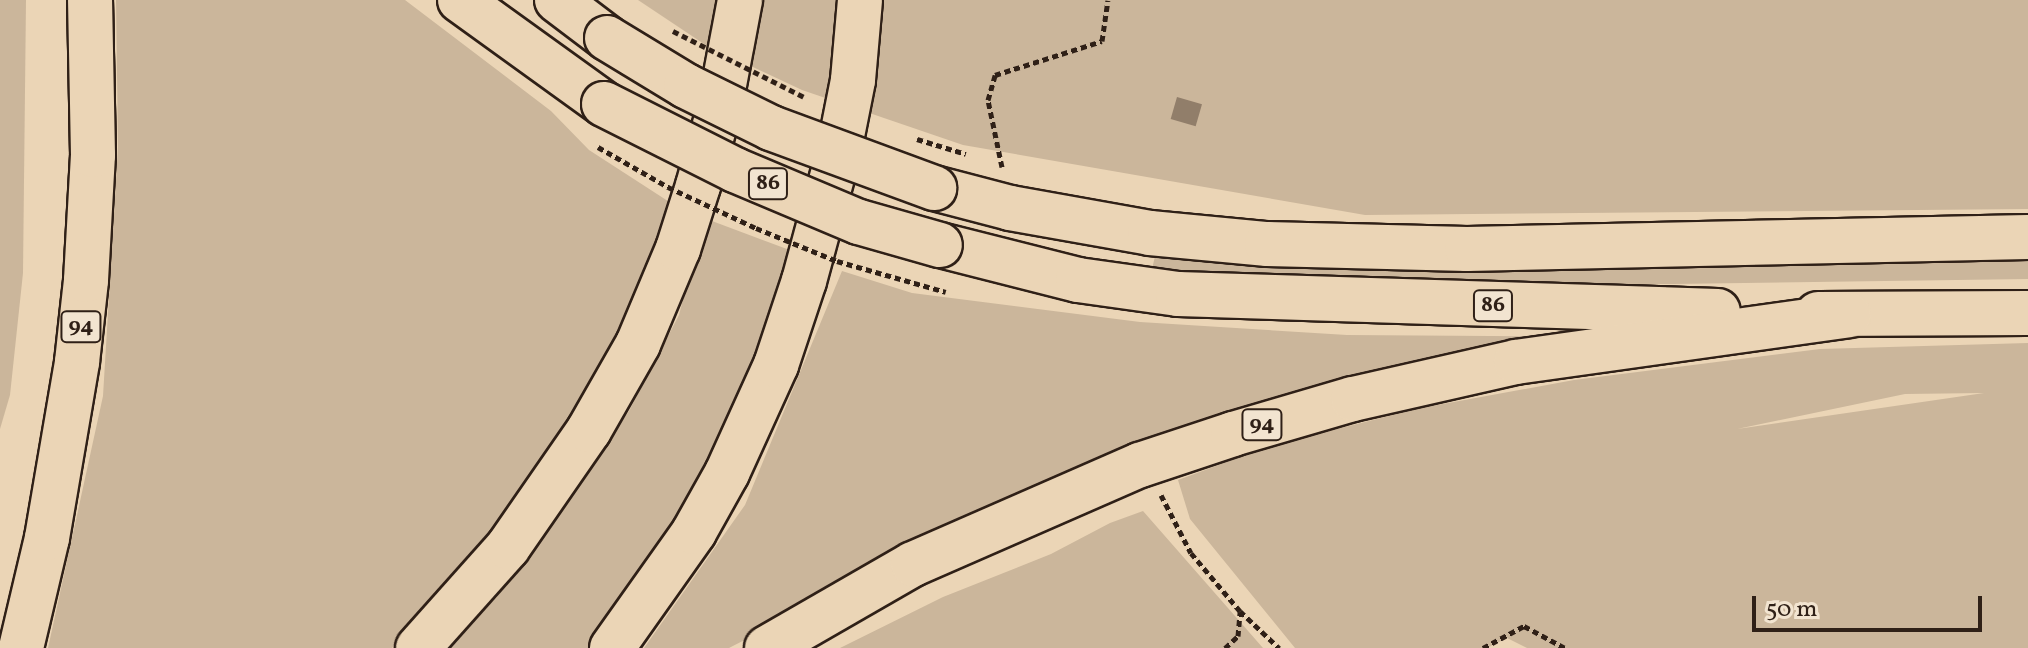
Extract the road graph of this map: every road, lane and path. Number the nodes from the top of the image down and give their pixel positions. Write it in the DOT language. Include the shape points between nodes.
graph roads {
  1 [pos="90,0"];
  2 [pos="460,0"];
  3 [pos="557,0"];
  4 [pos="740,0"];
  5 [pos="860,0"];
  6 [pos="1108,0"];
  7 [pos="667,27"];
  8 [pos="818,103"];
  9 [pos="911,137"];
  10 [pos="598,147"];
  11 [pos="966,154"];
  12 [pos="1010,208"];
  13 [pos="2028,237"];
  14 [pos="946,292"];
  15 [pos="2028,313"];
  16 [pos="1849,315"];
  17 [pos="1140,465"];
  18 [pos="1240,611"];
  19 [pos="21,648"];
  20 [pos="418,648"];
  21 [pos="612,648"];
  22 [pos="767,648"];
  23 [pos="1225,648"];
  24 [pos="1279,648"];
  25 [pos="1483,648"];
  26 [pos="1565,648"];
  1 -- 19 [label="main road, 94" via="93,155 83,307 47,538"];
  2 -- 16 [label="main road, 86, bridge" via="604,104 763,182 859,222 1078,280 1178,294 1282,300"];
  3 -- 12 [label="main road, 86, bridge" via="686,86 771,128 934,188"];
  4 -- 20 [label="main road" via="698,186 638,344 589,430 508,547"];
  5 -- 21 [label="main road" via="853,80 839,151 776,365 694,532"];
  6 -- 12 [label="path" via="1102,41 995,75 988,100"];
  7 -- 8 [label="path, bridge"];
  9 -- 11 [label="path, bridge"];
  10 -- 14 [label="path, bridge" via="756,228 837,261"];
  12 -- 13 [label="main road, 86" via="1150,233 1267,244 1467,249"];
  15 -- 16 [label="main road, 86"];
  16 -- 17 [label="main road, 94" via="1516,362 1353,399"];
  17 -- 18 [label="path" via="1191,553"];
  17 -- 22 [label="main road, 94" via="913,564"];
  18 -- 23 [label="path" via="1238,636"];
  18 -- 24 [label="path"];
  25 -- 26 [label="path" via="1524,626"];
}
